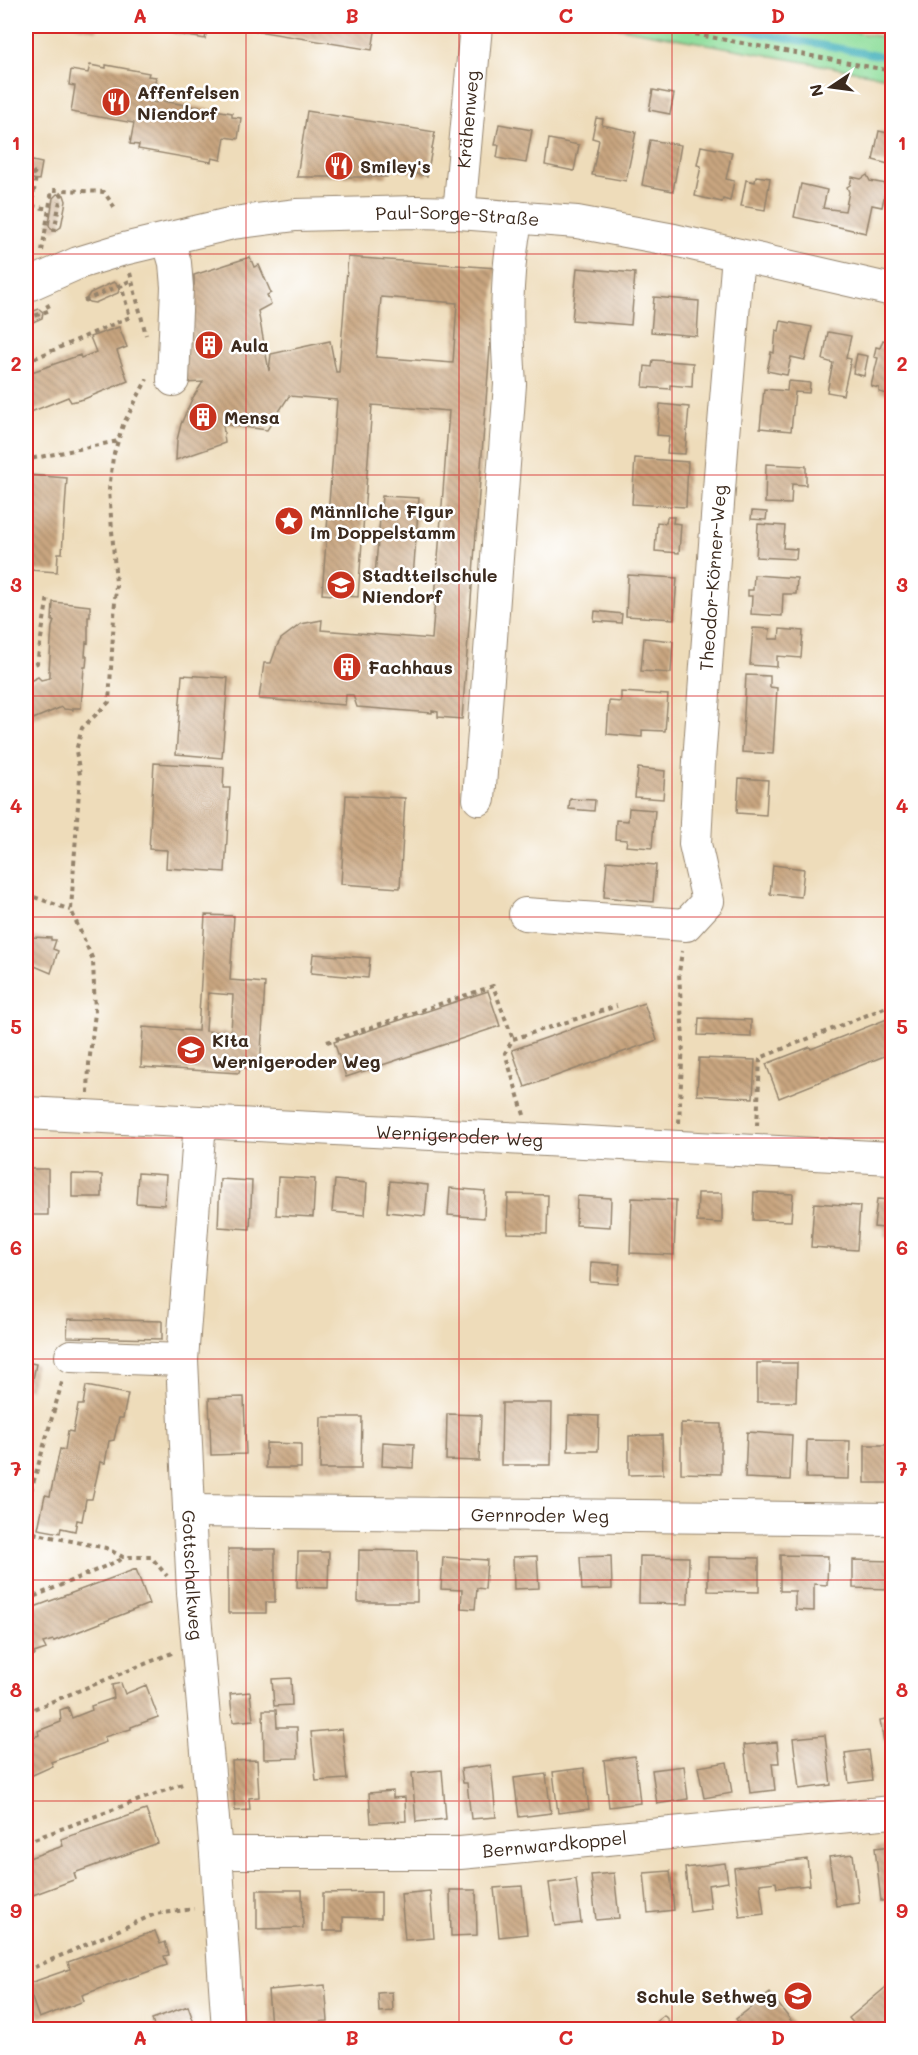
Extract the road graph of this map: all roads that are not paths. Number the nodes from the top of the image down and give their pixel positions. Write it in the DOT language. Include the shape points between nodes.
graph roads {
  1 [pos="476,26"];
  2 [pos="459,213"];
  3 [pos="517,217"];
  4 [pos="168,239"];
  5 [pos="738,255"];
  6 [pos="26,286"];
  7 [pos="892,290"];
  8 [pos="160,379"];
  9 [pos="479,799"];
  10 [pos="525,914"];
  11 [pos="26,1113"];
  12 [pos="200,1122"];
  13 [pos="892,1158"];
  14 [pos="71,1356"];
  15 [pos="182,1360"];
  16 [pos="189,1511"];
  17 [pos="892,1519"];
  18 [pos="892,1812"];
  19 [pos="216,1853"];
  20 [pos="228,2030"];
  1 -- 2 [label="street, Krähenweg"];
  2 -- 3 [label="street, Paul-Sorge-Straße"];
  2 -- 4 [label="street, Paul-Sorge-Straße" via="296,215 233,223"];
  3 -- 5 [label="street, Paul-Sorge-Straße" via="577,222"];
  3 -- 9 [label="street" via="511,245 506,323 510,384"];
  4 -- 6 [label="street, Paul-Sorge-Straße" via="78,263"];
  4 -- 8 [label="street" via="177,287"];
  5 -- 7 [label="street, Paul-Sorge-Straße"];
  5 -- 10 [label="street, Theodor-Körner-Weg" via="695,844 708,901 686,925"];
  11 -- 12 [label="street, Wernigeroder Weg"];
  12 -- 13 [label="street, Wernigeroder Weg"];
  12 -- 15 [label="street, Gottschalkweg"];
  14 -- 15 [label="street"];
  15 -- 16 [label="street, Gottschalkweg"];
  16 -- 17 [label="street, Gernroder Weg"];
  16 -- 19 [label="street, Gottschalkweg"];
  18 -- 19 [label="street, Bernwardkoppel" via="460,1853"];
  19 -- 20 [label="street, Gottschalkweg"];
}
